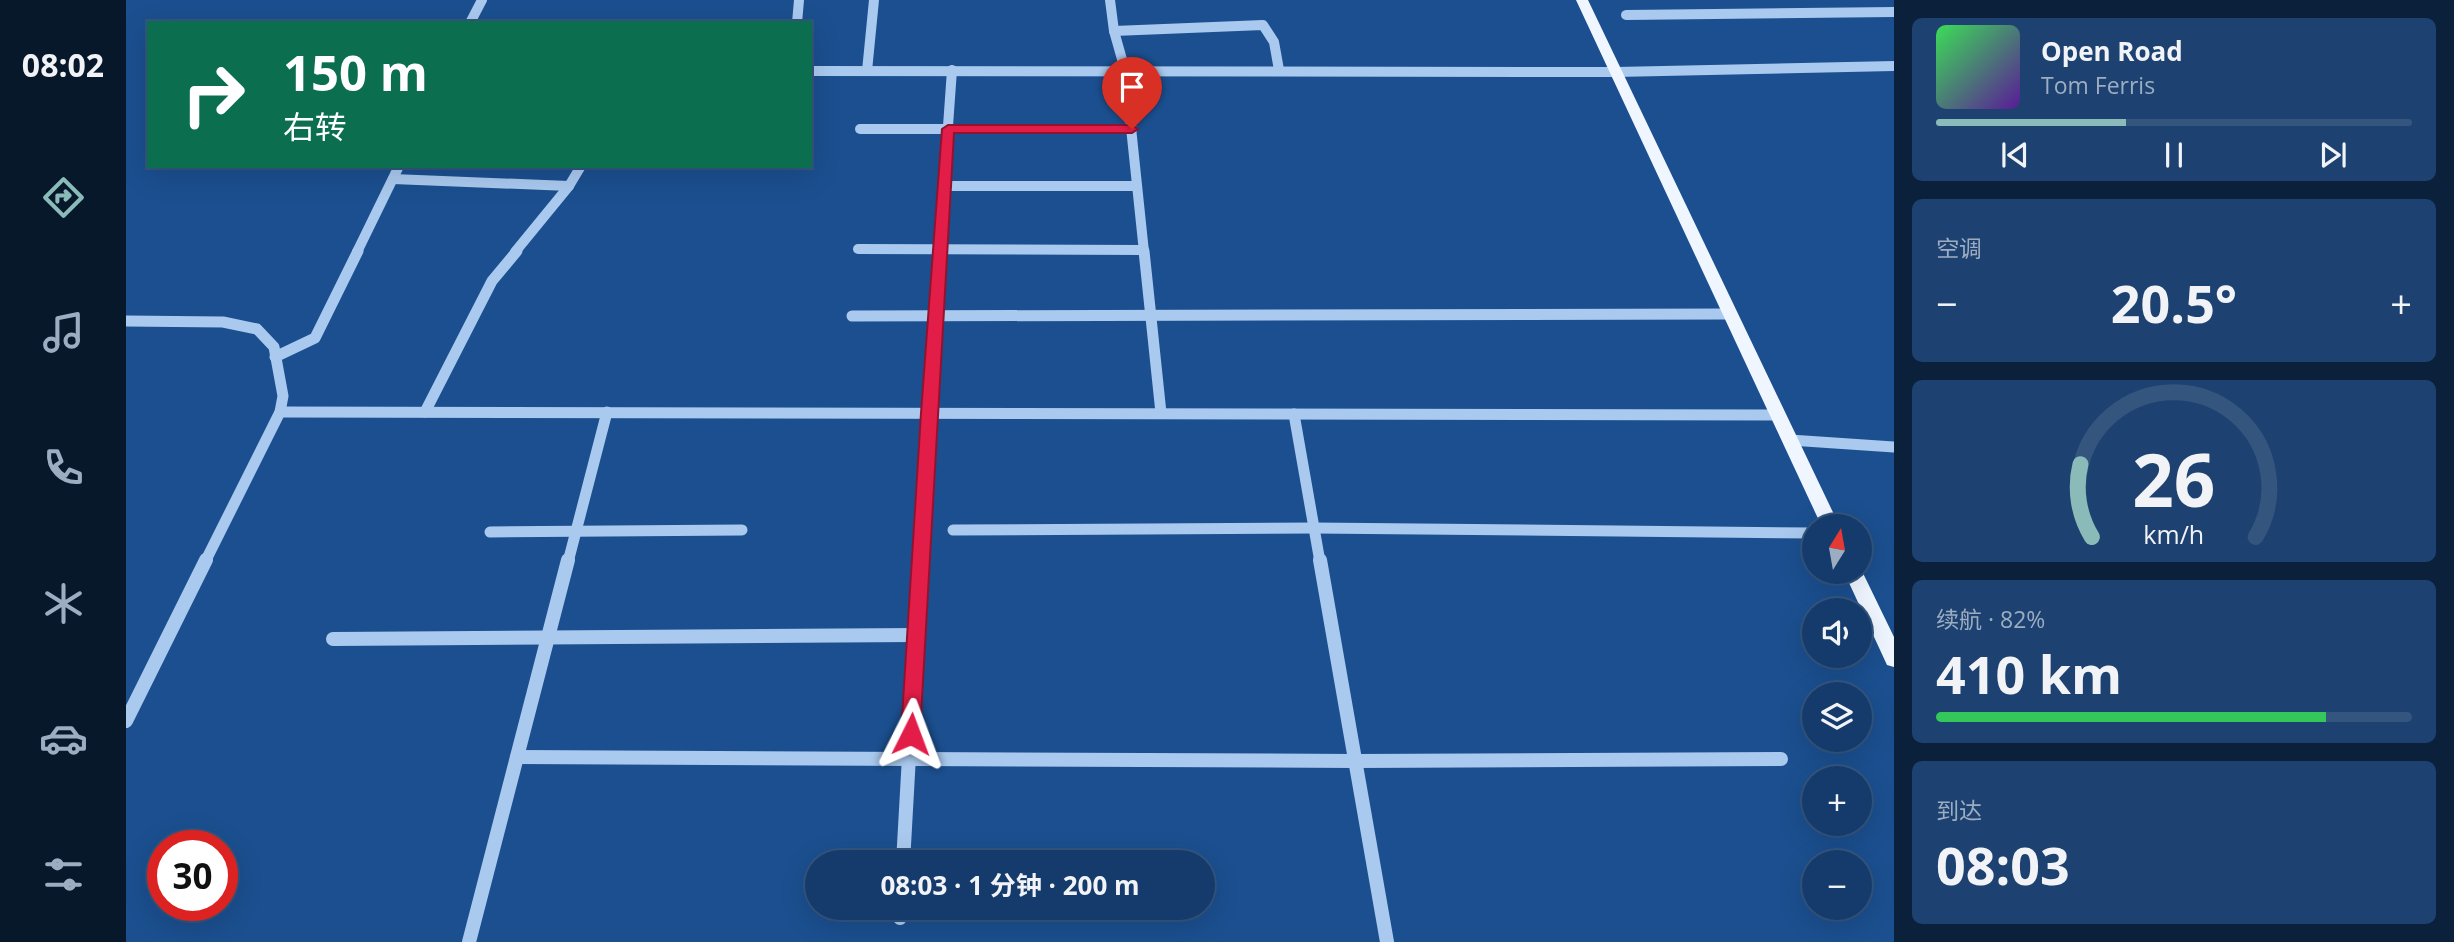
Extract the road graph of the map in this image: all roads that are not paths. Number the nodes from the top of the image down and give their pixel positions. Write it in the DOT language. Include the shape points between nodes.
graph roads {
  1 [pos="482,0"];
  2 [pos="799,0"];
  3 [pos="874,0"];
  4 [pos="1110,0"];
  5 [pos="1582,0"];
  6 [pos="1894,12"];
  7 [pos="1626,15"];
  8 [pos="471,21"];
  9 [pos="797,21"];
  10 [pos="1114,31"];
  11 [pos="1894,66"];
  12 [pos="952,70"];
  13 [pos="1125,70"];
  14 [pos="1279,70"];
  15 [pos="812,71"];
  16 [pos="867,71"];
  17 [pos="1616,72"];
  18 [pos="860,129"];
  19 [pos="948,129"];
  20 [pos="1132,129"];
  21 [pos="398,168"];
  22 [pos="580,168"];
  23 [pos="393,179"];
  24 [pos="569,186"];
  25 [pos="944,186"];
  26 [pos="1138,186"];
  27 [pos="858,249"];
  28 [pos="940,249"];
  29 [pos="1144,250"];
  30 [pos="1731,314"];
  31 [pos="852,316"];
  32 [pos="935,316"];
  33 [pos="1151,316"];
  34 [pos="126,321"];
  35 [pos="275,357"];
  36 [pos="280,412"];
  37 [pos="425,412"];
  38 [pos="607,412"];
  39 [pos="928,413"];
  40 [pos="1161,413"];
  41 [pos="1294,414"];
  42 [pos="1778,415"];
  43 [pos="1790,440"];
  44 [pos="1894,447"];
  45 [pos="1826,514"];
  46 [pos="1314,528"];
  47 [pos="742,530"];
  48 [pos="953,530"];
  49 [pos="576,531"];
  50 [pos="490,532"];
  51 [pos="1802,533"];
  52 [pos="1859,584"];
  53 [pos="916,635"];
  54 [pos="548,638"];
  55 [pos="333,639"];
  56 [pos="1894,658"];
  57 [pos="126,721"];
  58 [pos="517,757"];
  59 [pos="909,758"];
  60 [pos="1781,759"];
  61 [pos="1355,761"];
  62 [pos="904,850"];
  63 [pos="469,942"];
  64 [pos="1387,942"];
  1 -- 8 [label="street"];
  2 -- 9 [label="street"];
  3 -- 16 [label="street"];
  4 -- 10 [label="street"];
  5 -- 17 [label="main road"];
  6 -- 7 [label="street"];
  10 -- 13 [label="street"];
  10 -- 14 [label="street" via="1263,25 1273,42"];
  11 -- 17 [label="street"];
  12 -- 13 [label="street"];
  12 -- 16 [label="street"];
  12 -- 19 [label="street"];
  13 -- 14 [label="street"];
  13 -- 20 [label="street"];
  14 -- 17 [label="street"];
  15 -- 16 [label="street"];
  17 -- 30 [label="main road"];
  18 -- 19 [label="street"];
  19 -- 20 [label="street"];
  19 -- 25 [label="street"];
  20 -- 26 [label="street"];
  21 -- 23 [label="street"];
  22 -- 24 [label="street"];
  23 -- 24 [label="street"];
  23 -- 35 [label="street" via="315,338"];
  24 -- 37 [label="street" via="492,281"];
  25 -- 26 [label="street"];
  25 -- 28 [label="street"];
  26 -- 29 [label="street"];
  27 -- 28 [label="street"];
  28 -- 29 [label="street"];
  28 -- 32 [label="street"];
  29 -- 33 [label="street"];
  30 -- 33 [label="street"];
  30 -- 42 [label="main road"];
  31 -- 32 [label="street"];
  32 -- 33 [label="street"];
  32 -- 39 [label="street"];
  33 -- 40 [label="street"];
  34 -- 35 [label="street" via="223,322 257,329 274,347"];
  35 -- 36 [label="street" via="283,396"];
  36 -- 37 [label="street"];
  36 -- 57 [label="street"];
  37 -- 38 [label="street"];
  38 -- 39 [label="street"];
  38 -- 49 [label="street"];
  39 -- 40 [label="street"];
  39 -- 53 [label="street"];
  40 -- 41 [label="street"];
  41 -- 42 [label="street"];
  41 -- 46 [label="street"];
  42 -- 43 [label="main road"];
  43 -- 44 [label="street"];
  43 -- 45 [label="main road"];
  46 -- 48 [label="street"];
  46 -- 51 [label="street"];
  46 -- 61 [label="street"];
  47 -- 49 [label="street"];
  49 -- 50 [label="street"];
  49 -- 54 [label="street"];
  52 -- 56 [label="main road"];
  53 -- 54 [label="street"];
  53 -- 59 [label="street"];
  54 -- 55 [label="street"];
  54 -- 58 [label="street"];
  58 -- 59 [label="street"];
  58 -- 63 [label="street"];
  59 -- 61 [label="street"];
  59 -- 62 [label="street"];
  60 -- 61 [label="street"];
  61 -- 64 [label="street"];
}
